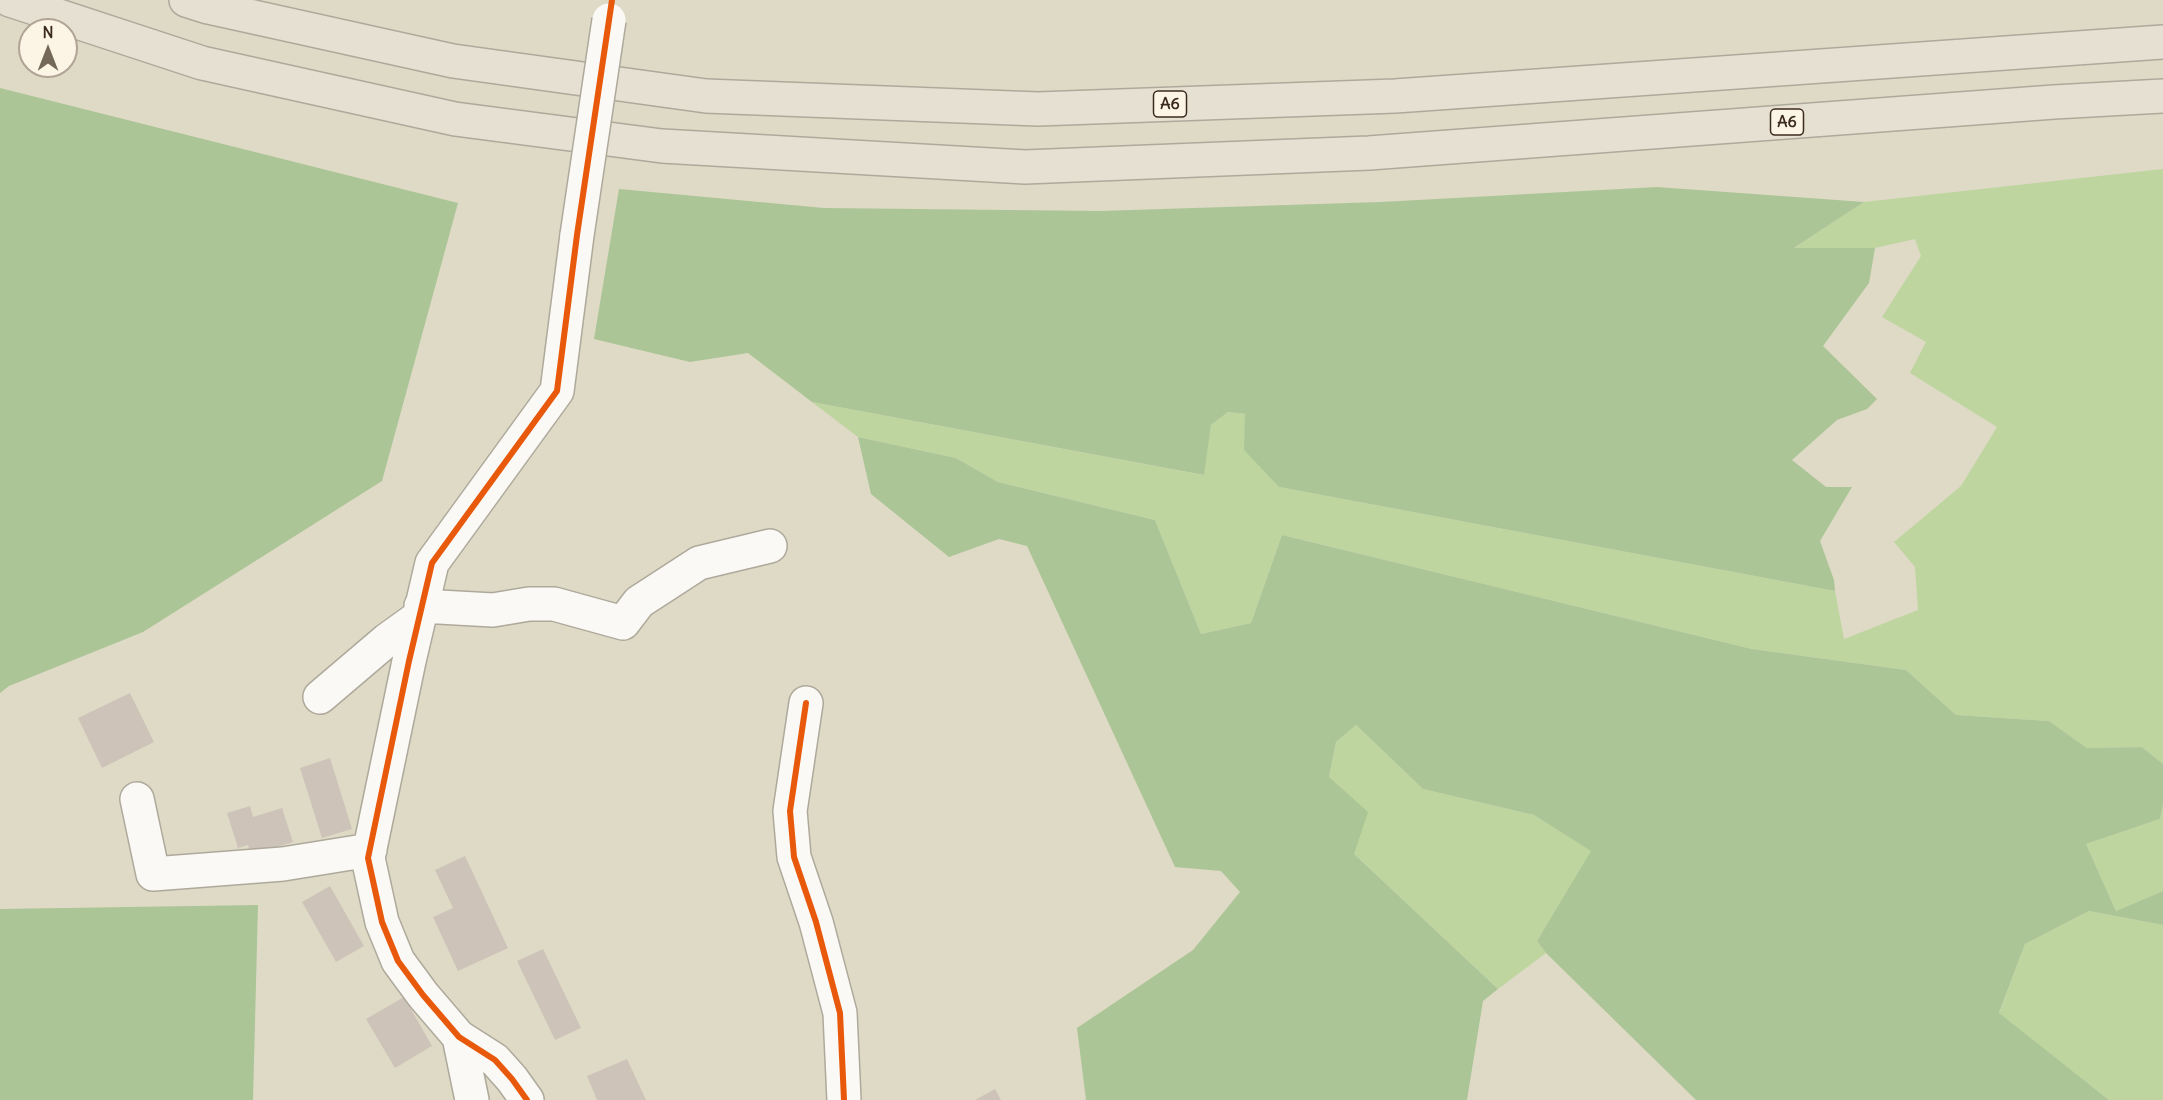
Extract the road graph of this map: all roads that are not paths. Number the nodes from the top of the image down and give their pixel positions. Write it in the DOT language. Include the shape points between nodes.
graph roads {
  1 [pos="10,0"];
  2 [pos="186,0"];
  3 [pos="610,10"];
  4 [pos="2163,42"];
  5 [pos="2163,96"];
  6 [pos="770,546"];
  7 [pos="420,612"];
  8 [pos="320,697"];
  9 [pos="806,703"];
  10 [pos="137,799"];
  11 [pos="370,850"];
  12 [pos="459,1037"];
  13 [pos="472,1100"];
  14 [pos="526,1100"];
  15 [pos="844,1100"];
  1 -- 5 [label="highway, A6" via="202,63 455,119 662,146 1025,167 1369,153"];
  2 -- 4 [label="highway, A6" via="453,62 706,96 1038,109 1395,96"];
  3 -- 7 [label="street, bridge" via="557,391 432,563"];
  6 -- 7 [label="street" via="699,563 639,602 622,623 554,604"];
  7 -- 8 [label="street"];
  7 -- 11 [label="street"];
  9 -- 15 [label="street" via="790,811 794,857 840,1012"];
  10 -- 11 [label="street" via="153,874 283,864"];
  11 -- 12 [label="street" via="368,858 382,922 398,961"];
  12 -- 13 [label="street"];
  12 -- 14 [label="street" via="495,1060"];
}
